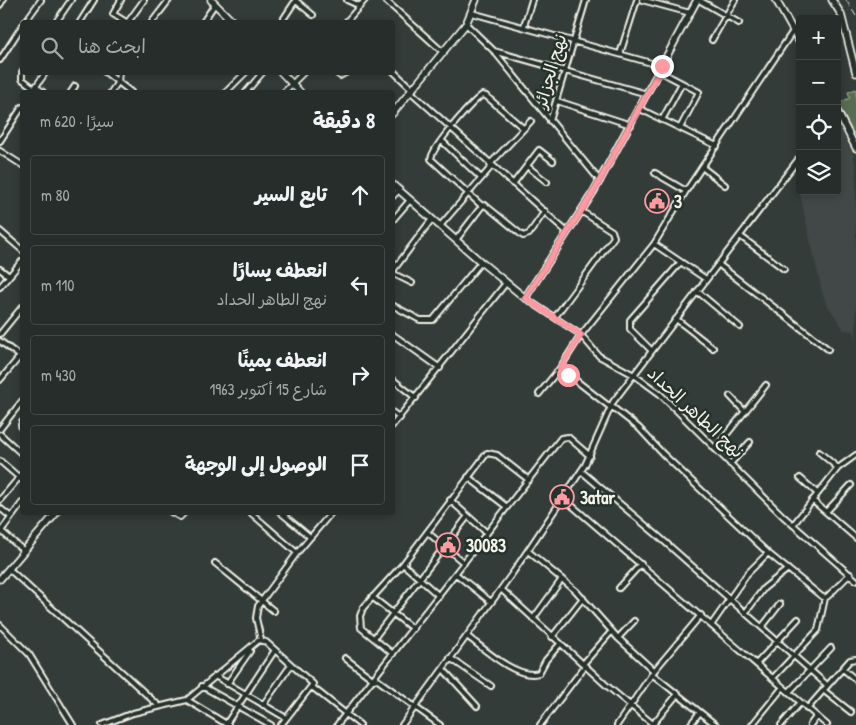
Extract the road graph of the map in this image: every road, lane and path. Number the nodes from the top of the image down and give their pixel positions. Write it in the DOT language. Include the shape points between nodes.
graph roads {
  1 [pos="3,0"];
  2 [pos="41,0"];
  3 [pos="71,0"];
  4 [pos="94,0"];
  5 [pos="121,0"];
  6 [pos="144,0"];
  7 [pos="169,0"];
  8 [pos="295,0"];
  9 [pos="348,0"];
  10 [pos="365,0"];
  11 [pos="385,0"];
  12 [pos="476,0"];
  13 [pos="532,0"];
  14 [pos="586,0"];
  15 [pos="637,0"];
  16 [pos="642,0"];
  17 [pos="698,0"];
  18 [pos="735,0"];
  19 [pos="776,0"];
  20 [pos="832,0"];
  21 [pos="213,2"];
  22 [pos="0,4"];
  23 [pos="360,6"];
  24 [pos="472,13"];
  25 [pos="690,14"];
  26 [pos="313,15"];
  27 [pos="726,16"];
  28 [pos="284,18"];
  29 [pos="26,20"];
  30 [pos="57,20"];
  31 [pos="81,20"];
  32 [pos="124,20"];
  33 [pos="129,20"];
  34 [pos="154,20"];
  35 [pos="205,20"];
  36 [pos="231,20"];
  37 [pos="348,20"];
  38 [pos="739,23"];
  39 [pos="466,24"];
  40 [pos="524,26"];
  41 [pos="20,29"];
  42 [pos="793,31"];
  43 [pos="796,36"];
  44 [pos="573,40"];
  45 [pos="712,40"];
  46 [pos="494,51"];
  47 [pos="444,53"];
  48 [pos="620,54"];
  49 [pos="0,60"];
  50 [pos="661,68"];
  51 [pos="565,71"];
  52 [pos="395,73"];
  53 [pos="856,73"];
  54 [pos="22,75"];
  55 [pos="44,75"];
  56 [pos="109,75"];
  57 [pos="119,75"];
  58 [pos="243,75"];
  59 [pos="260,75"];
  60 [pos="284,75"];
  61 [pos="301,75"];
  62 [pos="118,82"];
  63 [pos="682,83"];
  64 [pos="293,85"];
  65 [pos="75,86"];
  66 [pos="34,90"];
  67 [pos="72,90"];
  68 [pos="112,90"];
  69 [pos="128,90"];
  70 [pos="228,90"];
  71 [pos="248,90"];
  72 [pos="287,90"];
  73 [pos="298,90"];
  74 [pos="412,91"];
  75 [pos="647,94"];
  76 [pos="557,102"];
  77 [pos="640,109"];
  78 [pos="20,110"];
  79 [pos="395,111"];
  80 [pos="841,119"];
  81 [pos="550,120"];
  82 [pos="662,120"];
  83 [pos="530,122"];
  84 [pos="631,125"];
  85 [pos="523,128"];
  86 [pos="680,128"];
  87 [pos="450,130"];
  88 [pos="0,141"];
  89 [pos="442,142"];
  90 [pos="717,146"];
  91 [pos="856,148"];
  92 [pos="0,151"];
  93 [pos="553,161"];
  94 [pos="796,162"];
  95 [pos="20,163"];
  96 [pos="491,165"];
  97 [pos="527,166"];
  98 [pos="702,167"];
  99 [pos="655,173"];
  100 [pos="481,178"];
  101 [pos="600,181"];
  102 [pos="547,182"];
  103 [pos="513,184"];
  104 [pos="725,184"];
  105 [pos="395,187"];
  106 [pos="398,190"];
  107 [pos="686,191"];
  108 [pos="469,193"];
  109 [pos="395,194"];
  110 [pos="410,200"];
  111 [pos="482,206"];
  112 [pos="545,211"];
  113 [pos="581,211"];
  114 [pos="395,218"];
  115 [pos="432,219"];
  116 [pos="440,226"];
  117 [pos="0,231"];
  118 [pos="567,232"];
  119 [pos="740,236"];
  120 [pos="456,240"];
  121 [pos="654,244"];
  122 [pos="20,248"];
  123 [pos="20,262"];
  124 [pos="481,262"];
  125 [pos="680,263"];
  126 [pos="718,264"];
  127 [pos="395,268"];
  128 [pos="0,269"];
  129 [pos="784,269"];
  130 [pos="395,274"];
  131 [pos="9,276"];
  132 [pos="706,279"];
  133 [pos="412,283"];
  134 [pos="506,283"];
  135 [pos="0,287"];
  136 [pos="697,291"];
  137 [pos="525,298"];
  138 [pos="395,307"];
  139 [pos="20,309"];
  140 [pos="555,317"];
  141 [pos="676,319"];
  142 [pos="740,327"];
  143 [pos="0,334"];
  144 [pos="581,335"];
  145 [pos="395,336"];
  146 [pos="0,341"];
  147 [pos="713,348"];
  148 [pos="828,350"];
  149 [pos="652,351"];
  150 [pos="20,355"];
  151 [pos="20,358"];
  152 [pos="440,368"];
  153 [pos="560,368"];
  154 [pos="634,375"];
  155 [pos="0,380"];
  156 [pos="395,381"];
  157 [pos="766,385"];
  158 [pos="540,394"];
  159 [pos="730,396"];
  160 [pos="416,398"];
  161 [pos="20,404"];
  162 [pos="610,406"];
  163 [pos="745,412"];
  164 [pos="395,414"];
  165 [pos="400,418"];
  166 [pos="395,423"];
  167 [pos="0,429"];
  168 [pos="0,434"];
  169 [pos="750,442"];
  170 [pos="714,449"];
  171 [pos="20,452"];
  172 [pos="819,452"];
  173 [pos="856,455"];
  174 [pos="590,456"];
  175 [pos="0,461"];
  176 [pos="730,464"];
  177 [pos="838,468"];
  178 [pos="581,471"];
  179 [pos="20,476"];
  180 [pos="468,477"];
  181 [pos="800,478"];
  182 [pos="20,479"];
  183 [pos="528,480"];
  184 [pos="851,485"];
  185 [pos="817,493"];
  186 [pos="562,497"];
  187 [pos="0,500"];
  188 [pos="450,500"];
  189 [pos="812,500"];
  190 [pos="20,506"];
  191 [pos="507,506"];
  192 [pos="0,508"];
  193 [pos="826,512"];
  194 [pos="54,515"];
  195 [pos="253,515"];
  196 [pos="284,515"];
  197 [pos="329,515"];
  198 [pos="468,516"];
  199 [pos="11,518"];
  200 [pos="793,525"];
  201 [pos="0,530"];
  202 [pos="427,532"];
  203 [pos="487,533"];
  204 [pos="310,537"];
  205 [pos="856,538"];
  206 [pos="445,545"];
  207 [pos="24,551"];
  208 [pos="528,552"];
  209 [pos="297,553"];
  210 [pos="768,553"];
  211 [pos="215,563"];
  212 [pos="464,563"];
  213 [pos="403,564"];
  214 [pos="641,564"];
  215 [pos="788,569"];
  216 [pos="5,570"];
  217 [pos="456,574"];
  218 [pos="850,574"];
  219 [pos="0,579"];
  220 [pos="562,579"];
  221 [pos="419,580"];
  222 [pos="856,580"];
  223 [pos="619,588"];
  224 [pos="501,589"];
  225 [pos="439,596"];
  226 [pos="372,597"];
  227 [pos="583,598"];
  228 [pos="824,598"];
  229 [pos="730,600"];
  230 [pos="263,601"];
  231 [pos="491,602"];
  232 [pos="780,604"];
  233 [pos="274,611"];
  234 [pos="746,612"];
  235 [pos="393,614"];
  236 [pos="701,615"];
  237 [pos="533,619"];
  238 [pos="798,619"];
  239 [pos="634,621"];
  240 [pos="712,624"];
  241 [pos="0,625"];
  242 [pos="762,627"];
  243 [pos="413,629"];
  244 [pos="612,631"];
  245 [pos="466,636"];
  246 [pos="552,637"];
  247 [pos="374,638"];
  248 [pos="618,638"];
  249 [pos="261,640"];
  250 [pos="778,640"];
  251 [pos="560,644"];
  252 [pos="252,648"];
  253 [pos="831,648"];
  254 [pos="274,650"];
  255 [pos="393,654"];
  256 [pos="795,655"];
  257 [pos="345,658"];
  258 [pos="450,658"];
  259 [pos="856,659"];
  260 [pos="757,663"];
  261 [pos="291,665"];
  262 [pos="584,665"];
  263 [pos="443,669"];
  264 [pos="843,669"];
  265 [pos="811,670"];
  266 [pos="653,673"];
  267 [pos="215,676"];
  268 [pos="773,678"];
  269 [pos="374,679"];
  270 [pos="856,680"];
  271 [pos="227,684"];
  272 [pos="828,685"];
  273 [pos="202,686"];
  274 [pos="491,686"];
  275 [pos="312,687"];
  276 [pos="783,687"];
  277 [pos="823,690"];
  278 [pos="789,692"];
  279 [pos="244,694"];
  280 [pos="676,696"];
  281 [pos="187,700"];
  282 [pos="800,703"];
  283 [pos="263,705"];
  284 [pos="629,705"];
  285 [pos="159,706"];
  286 [pos="237,706"];
  287 [pos="477,706"];
  288 [pos="415,708"];
  289 [pos="807,709"];
  290 [pos="700,712"];
  291 [pos="851,712"];
  292 [pos="346,714"];
  293 [pos="286,718"];
  294 [pos="816,718"];
  295 [pos="227,724"];
  296 [pos="73,725"];
  297 [pos="102,725"];
  298 [pos="271,725"];
  299 [pos="281,725"];
  300 [pos="337,725"];
  301 [pos="360,725"];
  302 [pos="402,725"];
  303 [pos="440,725"];
  304 [pos="540,725"];
  305 [pos="617,725"];
  306 [pos="653,725"];
  307 [pos="690,725"];
  308 [pos="716,725"];
  309 [pos="752,725"];
  310 [pos="781,725"];
  311 [pos="810,725"];
  312 [pos="827,725"];
  1 -- 22 [label="street"];
  2 -- 29 [label="street"];
  3 -- 30 [label="street"];
  4 -- 31 [label="street"];
  5 -- 32 [label="street" via="113,14"];
  6 -- 33 [label="street"];
  7 -- 34 [label="street"];
  8 -- 26 [label="street"];
  8 -- 28 [label="street"];
  9 -- 23 [label="street"];
  10 -- 23 [label="street"];
  11 -- 47 [label="street"];
  12 -- 24 [label="street"];
  13 -- 40 [label="street"];
  14 -- 44 [label="street, نهج الجزائر"];
  15 -- 48 [label="street"];
  16 -- 25 [label="street"];
  17 -- 25 [label="street"];
  17 -- 27 [label="street"];
  18 -- 27 [label="street"];
  19 -- 42 [label="street"];
  20 -- 53 [label="street" via="844,21"];
  21 -- 35 [label="street"];
  21 -- 36 [label="street"];
  23 -- 37 [label="street"];
  24 -- 39 [label="street"];
  24 -- 40 [label="street"];
  25 -- 50 [label="street"];
  27 -- 38 [label="street"];
  27 -- 45 [label="street"];
  39 -- 46 [label="street"];
  39 -- 47 [label="street"];
  40 -- 44 [label="street"];
  41 -- 49 [label="street"];
  42 -- 43 [label="street"];
  42 -- 90 [label="street"];
  44 -- 48 [label="street"];
  44 -- 51 [label="street, نهج الجزائر"];
  46 -- 51 [label="street"];
  46 -- 81 [label="street"];
  47 -- 74 [label="street"];
  48 -- 50 [label="street"];
  50 -- 63 [label="street"];
  50 -- 75 [label="street"];
  51 -- 75 [label="street"];
  51 -- 76 [label="street, نهج الجزائر"];
  52 -- 74 [label="street"];
  54 -- 66 [label="street"];
  55 -- 66 [label="street"];
  56 -- 62 [label="street"];
  57 -- 62 [label="street"];
  58 -- 70 [label="street"];
  59 -- 71 [label="street"];
  60 -- 64 [label="street"];
  61 -- 64 [label="street"];
  62 -- 68 [label="street"];
  62 -- 69 [label="street"];
  63 -- 82 [label="street"];
  63 -- 86 [label="street" via="699,94"];
  64 -- 72 [label="street"];
  64 -- 73 [label="street"];
  65 -- 67 [label="street"];
  74 -- 79 [label="street"];
  74 -- 87 [label="street"];
  75 -- 77 [label="street"];
  76 -- 81 [label="street, نهج الجزائر"];
  76 -- 84 [label="street"];
  77 -- 82 [label="street"];
  77 -- 84 [label="street"];
  78 -- 88 [label="street"];
  80 -- 91 [label="street"];
  81 -- 101 [label="street"];
  82 -- 86 [label="street"];
  83 -- 85 [label="street"];
  84 -- 101 [label="street"];
  85 -- 87 [label="street" via="484,95"];
  85 -- 96 [label="street"];
  86 -- 90 [label="street"];
  87 -- 89 [label="street"];
  87 -- 96 [label="street"];
  89 -- 100 [label="street"];
  89 -- 108 [label="street" via="431,159"];
  90 -- 98 [label="street"];
  92 -- 95 [label="street"];
  93 -- 97 [label="street" via="539,150"];
  94 -- 119 [label="street"];
  96 -- 100 [label="street"];
  96 -- 103 [label="street"];
  97 -- 102 [label="street"];
  97 -- 103 [label="street"];
  98 -- 104 [label="street"];
  98 -- 107 [label="street"];
  99 -- 107 [label="street"];
  100 -- 108 [label="street"];
  101 -- 113 [label="street"];
  103 -- 112 [label="street"];
  105 -- 106 [label="street, نهج الطاهر الحداد"];
  106 -- 109 [label="street"];
  106 -- 110 [label="street, نهج الطاهر الحداد"];
  107 -- 121 [label="street"];
  108 -- 111 [label="street"];
  108 -- 116 [label="street"];
  110 -- 114 [label="street"];
  110 -- 115 [label="street, نهج الطاهر الحداد"];
  111 -- 112 [label="street" via="525,236"];
  111 -- 120 [label="street"];
  112 -- 118 [label="street"];
  113 -- 118 [label="street"];
  113 -- 140 [label="street" via="612,231 614,237"];
  115 -- 116 [label="street, نهج الطاهر الحداد"];
  115 -- 127 [label="street"];
  116 -- 120 [label="street, نهج الطاهر الحداد"];
  117 -- 122 [label="street"];
  118 -- 137 [label="street"];
  119 -- 126 [label="street"];
  119 -- 129 [label="street"];
  120 -- 124 [label="street, نهج الطاهر الحداد"];
  121 -- 125 [label="street"];
  121 -- 144 [label="street"];
  123 -- 131 [label="street"];
  124 -- 134 [label="street, نهج الطاهر الحداد"];
  124 -- 138 [label="street" via="433,320 420,320"];
  125 -- 132 [label="street"];
  125 -- 149 [label="street" via="630,320 630,329"];
  126 -- 132 [label="street"];
  126 -- 148 [label="street"];
  128 -- 131 [label="street"];
  130 -- 133 [label="street"];
  131 -- 135 [label="street"];
  132 -- 136 [label="street"];
  134 -- 137 [label="street, نهج الطاهر الحداد"];
  134 -- 152 [label="street"];
  136 -- 141 [label="street"];
  136 -- 142 [label="street"];
  137 -- 140 [label="street, نهج الطاهر الحداد"];
  139 -- 143 [label="street"];
  140 -- 144 [label="street, نهج الطاهر الحداد"];
  141 -- 147 [label="street"];
  141 -- 149 [label="street"];
  144 -- 153 [label="street"];
  144 -- 154 [label="street, نهج الطاهر الحداد" via="595,353"];
  145 -- 152 [label="street"];
  146 -- 150 [label="street"];
  149 -- 154 [label="street"];
  151 -- 155 [label="street"];
  152 -- 160 [label="street"];
  153 -- 158 [label="street"];
  153 -- 162 [label="street"];
  154 -- 162 [label="street"];
  154 -- 170 [label="street, نهج الطاهر الحداد" via="660,394"];
  156 -- 160 [label="street"];
  157 -- 163 [label="street"];
  159 -- 163 [label="street"];
  160 -- 165 [label="street"];
  161 -- 167 [label="street"];
  162 -- 174 [label="street"];
  162 -- 210 [label="street" via="639,428 662,454"];
  163 -- 170 [label="street"];
  164 -- 165 [label="street"];
  165 -- 166 [label="street"];
  168 -- 171 [label="street"];
  169 -- 176 [label="street"];
  170 -- 176 [label="street, نهج الطاهر الحداد"];
  172 -- 177 [label="street"];
  173 -- 177 [label="street"];
  174 -- 178 [label="street"];
  174 -- 183 [label="street" via="568,437 563,437"];
  175 -- 179 [label="street"];
  176 -- 200 [label="street, نهج الطاهر الحداد"];
  177 -- 185 [label="street"];
  178 -- 186 [label="street"];
  178 -- 229 [label="street"];
  180 -- 183 [label="street" via="485,455 492,452"];
  180 -- 188 [label="street"];
  180 -- 191 [label="street"];
  181 -- 185 [label="street"];
  182 -- 187 [label="street"];
  183 -- 191 [label="street"];
  184 -- 193 [label="street"];
  185 -- 189 [label="street"];
  186 -- 208 [label="street"];
  186 -- 214 [label="street"];
  188 -- 198 [label="street"];
  188 -- 202 [label="street"];
  189 -- 193 [label="street"];
  189 -- 200 [label="street"];
  190 -- 199 [label="street"];
  191 -- 203 [label="street"];
  192 -- 199 [label="street"];
  193 -- 205 [label="street"];
  194 -- 207 [label="street"];
  195 -- 209 [label="street"];
  196 -- 204 [label="street"];
  197 -- 204 [label="street"];
  198 -- 203 [label="street"];
  198 -- 206 [label="street"];
  199 -- 201 [label="street"];
  200 -- 218 [label="street, نهج الطاهر الحداد"];
  201 -- 207 [label="street"];
  202 -- 206 [label="street"];
  202 -- 213 [label="street"];
  203 -- 212 [label="street"];
  204 -- 209 [label="street"];
  206 -- 212 [label="street"];
  206 -- 221 [label="street"];
  207 -- 216 [label="street"];
  208 -- 220 [label="street"];
  208 -- 224 [label="street"];
  209 -- 230 [label="street"];
  210 -- 215 [label="street"];
  210 -- 229 [label="street" via="747,574"];
  211 -- 230 [label="street"];
  212 -- 217 [label="street"];
  213 -- 221 [label="street"];
  213 -- 226 [label="street"];
  214 -- 223 [label="street"];
  214 -- 236 [label="street"];
  215 -- 228 [label="street"];
  215 -- 234 [label="street" via="764,588"];
  216 -- 219 [label="street"];
  216 -- 285 [label="street"];
  217 -- 225 [label="street"];
  217 -- 231 [label="street"];
  218 -- 222 [label="street, نهج الطاهر الحداد"];
  218 -- 228 [label="street"];
  220 -- 227 [label="street"];
  220 -- 237 [label="street"];
  221 -- 225 [label="street"];
  221 -- 235 [label="street"];
  224 -- 231 [label="street"];
  224 -- 237 [label="street"];
  225 -- 243 [label="street"];
  226 -- 235 [label="street"];
  226 -- 247 [label="street" via="361,612 360,626"];
  227 -- 244 [label="street"];
  227 -- 246 [label="street"];
  228 -- 256 [label="street" via="819,629"];
  229 -- 234 [label="street"];
  229 -- 240 [label="street"];
  230 -- 233 [label="street"];
  230 -- 249 [label="street" via="256,614"];
  231 -- 245 [label="street"];
  232 -- 242 [label="street"];
  234 -- 242 [label="street"];
  235 -- 243 [label="street"];
  235 -- 247 [label="street"];
  236 -- 240 [label="street"];
  236 -- 266 [label="street"];
  237 -- 246 [label="street"];
  238 -- 250 [label="street"];
  239 -- 248 [label="street"];
  240 -- 260 [label="street"];
  241 -- 296 [label="street" via="29,654"];
  242 -- 250 [label="street"];
  243 -- 255 [label="street"];
  244 -- 248 [label="street"];
  244 -- 262 [label="street"];
  245 -- 251 [label="street" via="508,666 533,674 539,673"];
  245 -- 258 [label="street"];
  246 -- 251 [label="street"];
  247 -- 255 [label="street"];
  248 -- 266 [label="street"];
  249 -- 252 [label="street"];
  249 -- 254 [label="street"];
  250 -- 256 [label="street"];
  250 -- 260 [label="street"];
  251 -- 262 [label="street"];
  252 -- 267 [label="street"];
  252 -- 271 [label="street"];
  253 -- 265 [label="street"];
  254 -- 261 [label="street"];
  254 -- 279 [label="street"];
  255 -- 269 [label="street"];
  256 -- 265 [label="street"];
  256 -- 268 [label="street"];
  257 -- 269 [label="street"];
  258 -- 263 [label="street"];
  258 -- 274 [label="street"];
  259 -- 264 [label="street"];
  260 -- 268 [label="street"];
  261 -- 275 [label="street" via="312,682"];
  261 -- 283 [label="street"];
  262 -- 284 [label="street"];
  262 -- 304 [label="street"];
  263 -- 287 [label="street"];
  263 -- 288 [label="street"];
  264 -- 270 [label="street"];
  264 -- 272 [label="street"];
  265 -- 272 [label="street"];
  265 -- 278 [label="street"];
  266 -- 280 [label="street"];
  266 -- 284 [label="street"];
  267 -- 271 [label="street"];
  267 -- 273 [label="street"];
  268 -- 276 [label="street"];
  269 -- 288 [label="street"];
  269 -- 292 [label="street"];
  271 -- 279 [label="street"];
  272 -- 277 [label="street"];
  273 -- 281 [label="street"];
  273 -- 286 [label="street"];
  275 -- 292 [label="street"];
  275 -- 293 [label="street"];
  276 -- 278 [label="street"];
  276 -- 309 [label="street"];
  277 -- 289 [label="street"];
  277 -- 291 [label="street"];
  278 -- 282 [label="street"];
  279 -- 283 [label="street"];
  279 -- 286 [label="street"];
  280 -- 290 [label="street"];
  280 -- 306 [label="street"];
  281 -- 285 [label="street"];
  281 -- 295 [label="street"];
  282 -- 289 [label="street"];
  282 -- 310 [label="street"];
  283 -- 293 [label="street"];
  284 -- 305 [label="street"];
  284 -- 306 [label="street"];
  285 -- 297 [label="street"];
  286 -- 295 [label="street"];
  286 -- 298 [label="street"];
  288 -- 302 [label="street"];
  288 -- 303 [label="street"];
  289 -- 294 [label="street"];
  290 -- 307 [label="street"];
  290 -- 308 [label="street"];
  292 -- 300 [label="street"];
  292 -- 301 [label="street"];
  293 -- 299 [label="street"];
  294 -- 311 [label="street"];
  294 -- 312 [label="street"];
}
